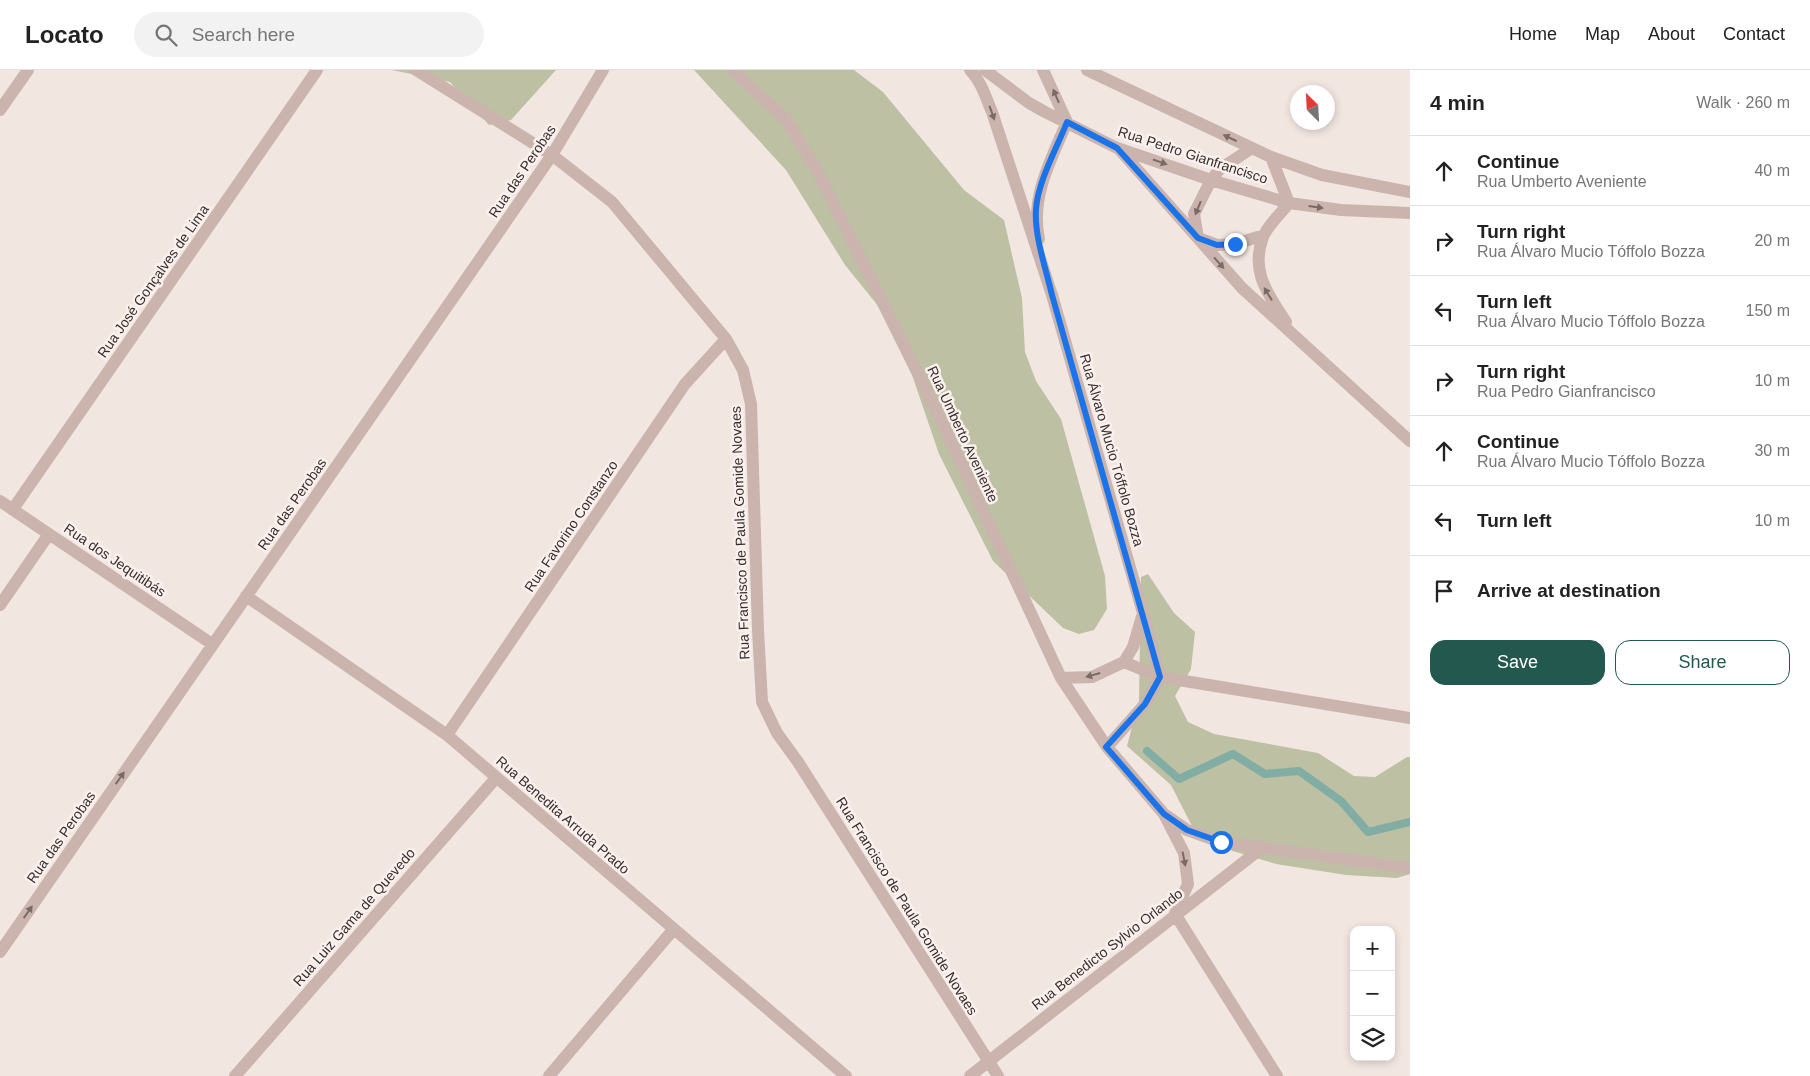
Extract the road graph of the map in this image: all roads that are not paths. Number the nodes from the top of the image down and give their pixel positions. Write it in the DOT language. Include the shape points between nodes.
graph roads {
  1 [pos="28,70"];
  2 [pos="317,70"];
  3 [pos="416,70"];
  4 [pos="603,70"];
  5 [pos="732,70"];
  6 [pos="970,70"];
  7 [pos="986,70"];
  8 [pos="1043,70"];
  9 [pos="1087,70"];
  10 [pos="0,110"];
  11 [pos="1067,122"];
  12 [pos="1117,148"];
  13 [pos="1252,148"];
  14 [pos="552,155"];
  15 [pos="1271,157"];
  16 [pos="1211,180"];
  17 [pos="1410,192"];
  18 [pos="1290,203"];
  19 [pos="1410,212"];
  20 [pos="1264,235"];
  21 [pos="1198,238"];
  22 [pos="1052,295"];
  23 [pos="1294,335"];
  24 [pos="726,339"];
  25 [pos="1410,441"];
  26 [pos="0,501"];
  27 [pos="13,510"];
  28 [pos="49,534"];
  29 [pos="246,596"];
  30 [pos="0,605"];
  31 [pos="1143,613"];
  32 [pos="212,644"];
  33 [pos="1124,662"];
  34 [pos="1160,677"];
  35 [pos="1061,678"];
  36 [pos="1410,718"];
  37 [pos="448,735"];
  38 [pos="1106,747"];
  39 [pos="496,778"];
  40 [pos="1164,814"];
  41 [pos="1263,847"];
  42 [pos="1410,868"];
  43 [pos="1175,914"];
  44 [pos="673,930"];
  45 [pos="0,952"];
  46 [pos="988,1062"];
  47 [pos="235,1076"];
  48 [pos="549,1076"];
  49 [pos="846,1076"];
  50 [pos="970,1076"];
  51 [pos="998,1076"];
  52 [pos="1277,1076"];
  1 -- 10 [label="street"];
  2 -- 27 [label="street, Rua José Gonçalves de Lima"];
  3 -- 14 [label="street, Rua Francisco de Paula Gomide Novaes"];
  4 -- 14 [label="street, Rua das Perobas"];
  5 -- 35 [label="street, Rua Umberto Aveniente" via="785,118 817,170 940,418"];
  6 -- 22 [label="street, Rua Álvaro Mucio Tóffolo Bozza, one-way" via="992,112"];
  7 -- 11 [label="street, Rua Pedro Gianfrancisco" via="1029,103"];
  11 -- 8 [label="street, one-way"];
  13 -- 9 [label="street, Rua Pedro Gianfrancisco, one-way"];
  11 -- 12 [label="street, Rua Pedro Gianfrancisco"];
  11 -- 22 [label="street, Rua Álvaro Mucio Tóffolo Bozza" via="1046,171 1036,209"];
  12 -- 16 [label="street, Rua Pedro Gianfrancisco, one-way"];
  12 -- 21 [label="street"];
  13 -- 15 [label="street, Rua Pedro Gianfrancisco"];
  13 -- 16 [label="street" via="1220,169"];
  14 -- 24 [label="street, Rua Francisco de Paula Gomide Novaes" via="612,202"];
  14 -- 29 [label="street, Rua das Perobas"];
  15 -- 17 [label="street, Rua Pedro Gianfrancisco" via="1322,175"];
  15 -- 18 [label="street"];
  16 -- 18 [label="street, Rua Pedro Gianfrancisco"];
  16 -- 21 [label="street, one-way" via="1194,214"];
  18 -- 19 [label="street, Rua Pedro Gianfrancisco, one-way" via="1341,210"];
  18 -- 20 [label="street"];
  20 -- 21 [label="street" via="1235,244 1217,245"];
  23 -- 20 [label="street, one-way" via="1262,284 1258,259"];
  21 -- 23 [label="street, one-way" via="1242,288"];
  22 -- 31 [label="street, Rua Álvaro Mucio Tóffolo Bozza"];
  23 -- 25 [label="street"];
  24 -- 37 [label="street, Rua Favorino Constanzo" via="685,384"];
  24 -- 46 [label="street, Rua Francisco de Paula Gomide Novaes" via="743,370 751,404 762,702 777,733"];
  26 -- 27 [label="street, Rua dos Jequitibás"];
  27 -- 28 [label="street, Rua dos Jequitibás"];
  28 -- 30 [label="street"];
  28 -- 32 [label="street, Rua dos Jequitibás"];
  29 -- 32 [label="street, Rua das Perobas"];
  29 -- 37 [label="street, Rua Benedita Arruda Prado"];
  31 -- 33 [label="street" via="1133,647"];
  31 -- 34 [label="street, Rua Álvaro Mucio Tóffolo Bozza"];
  45 -- 32 [label="street, Rua das Perobas, one-way"];
  33 -- 34 [label="street"];
  33 -- 35 [label="street, one-way" via="1092,677"];
  34 -- 36 [label="street"];
  34 -- 38 [label="street" via="1145,704"];
  35 -- 38 [label="street, Rua Umberto Aveniente"];
  37 -- 39 [label="street, Rua Benedita Arruda Prado"];
  38 -- 40 [label="street, Rua Umberto Aveniente"];
  39 -- 44 [label="street, Rua Benedita Arruda Prado"];
  39 -- 47 [label="street, Rua Luiz Gama de Quevedo"];
  40 -- 41 [label="street, Rua Umberto Aveniente" via="1187,830 1221,842"];
  40 -- 43 [label="street, Rua Umberto Aveniente, one-way" via="1184,853 1188,884"];
  41 -- 42 [label="street, Rua Umberto Aveniente"];
  41 -- 43 [label="street, Rua Benedicto Sylvio Orlando"];
  43 -- 46 [label="street, Rua Benedicto Sylvio Orlando"];
  43 -- 52 [label="street"];
  44 -- 48 [label="street"];
  44 -- 49 [label="street, Rua Benedita Arruda Prado"];
  46 -- 50 [label="street, Rua Benedicto Sylvio Orlando"];
  46 -- 51 [label="street, Rua Francisco de Paula Gomide Novaes"];
}
